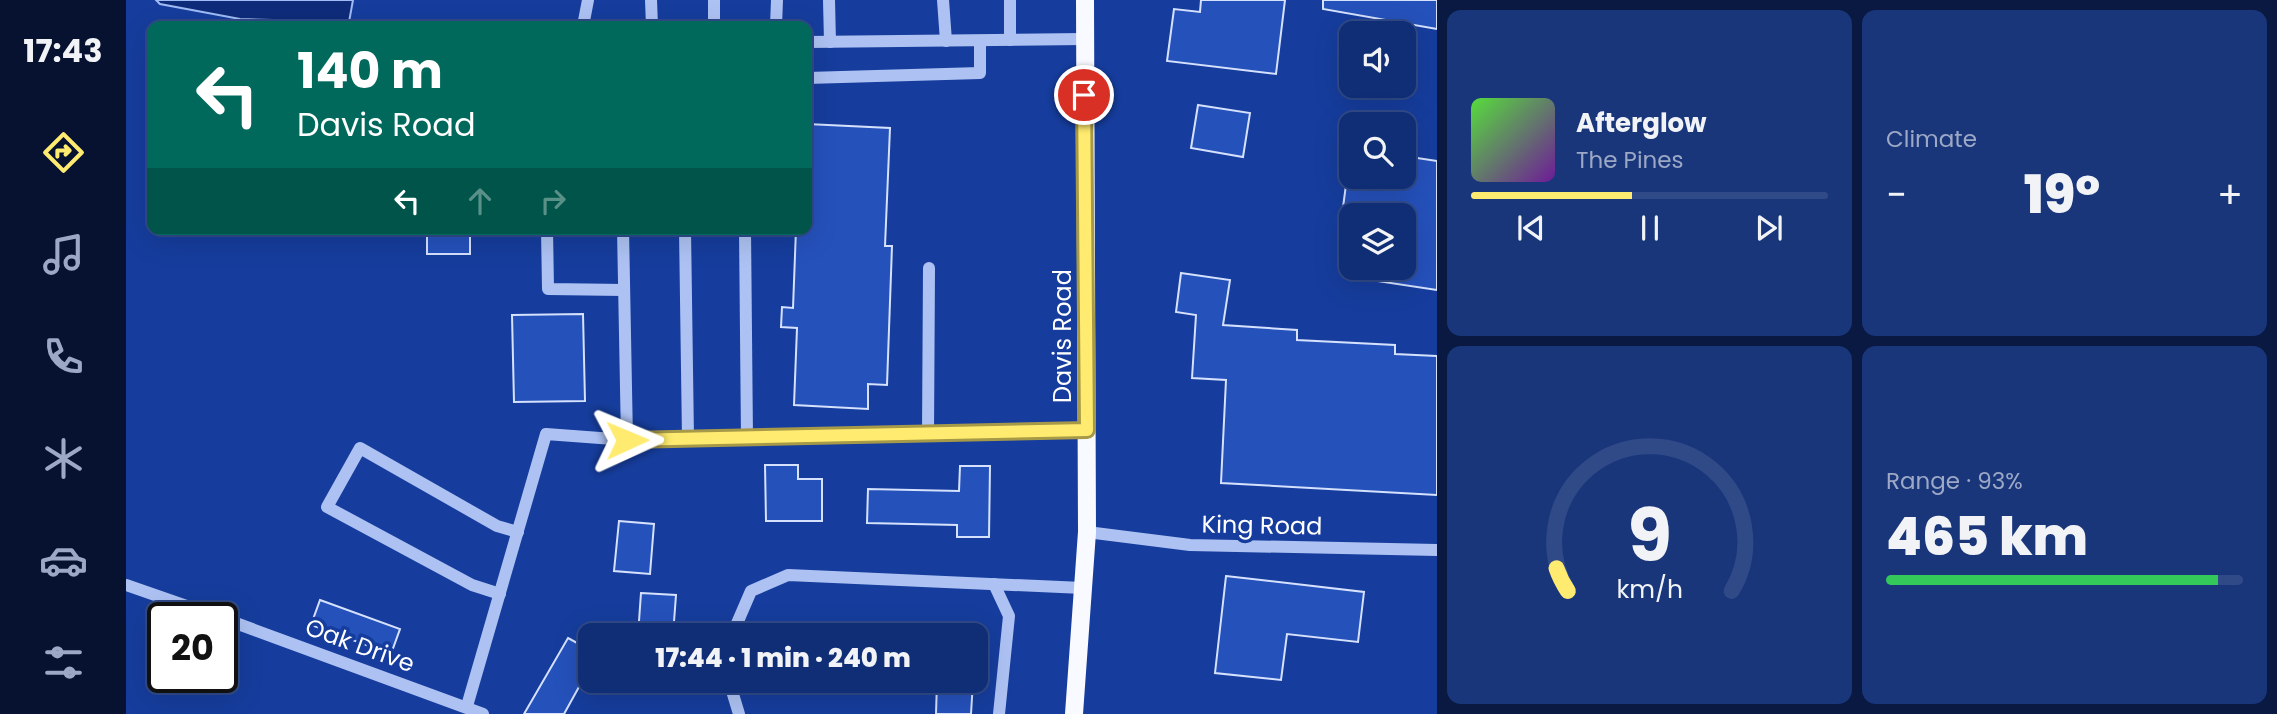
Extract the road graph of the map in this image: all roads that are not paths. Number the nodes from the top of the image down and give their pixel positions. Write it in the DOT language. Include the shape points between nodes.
graph roads {
  1 [pos="588,0"];
  2 [pos="651,0"];
  3 [pos="714,0"];
  4 [pos="777,0"];
  5 [pos="829,0"];
  6 [pos="943,0"];
  7 [pos="1010,0"];
  8 [pos="1085,0"];
  9 [pos="584,21"];
  10 [pos="652,21"];
  11 [pos="714,21"];
  12 [pos="775,21"];
  13 [pos="1084,39"];
  14 [pos="1010,40"];
  15 [pos="946,41"];
  16 [pos="980,41"];
  17 [pos="830,42"];
  18 [pos="812,43"];
  19 [pos="812,78"];
  20 [pos="547,235"];
  21 [pos="623,235"];
  22 [pos="685,235"];
  23 [pos="745,235"];
  24 [pos="929,268"];
  25 [pos="624,290"];
  26 [pos="1087,430"];
  27 [pos="928,433"];
  28 [pos="747,438"];
  29 [pos="688,439"];
  30 [pos="627,440"];
  31 [pos="518,532"];
  32 [pos="1087,532"];
  33 [pos="1437,550"];
  34 [pos="994,584"];
  35 [pos="126,585"];
  36 [pos="1083,588"];
  37 [pos="500,594"];
  38 [pos="175,602"];
  39 [pos="737,623"];
  40 [pos="238,624"];
  41 [pos="733,693"];
  42 [pos="467,706"];
  43 [pos="483,714"];
  44 [pos="739,714"];
  45 [pos="999,714"];
  46 [pos="1074,714"];
  1 -- 9 [label="street"];
  2 -- 10 [label="street"];
  3 -- 11 [label="street"];
  4 -- 12 [label="street"];
  5 -- 17 [label="street"];
  6 -- 15 [label="street"];
  7 -- 14 [label="street"];
  8 -- 13 [label="main road, Davis Road"];
  13 -- 14 [label="street"];
  13 -- 26 [label="main road, Davis Road"];
  14 -- 16 [label="street"];
  15 -- 16 [label="street"];
  15 -- 17 [label="street"];
  16 -- 19 [label="street" via="980,73"];
  17 -- 18 [label="street"];
  20 -- 25 [label="street" via="548,289"];
  21 -- 25 [label="street"];
  22 -- 29 [label="street"];
  23 -- 28 [label="street"];
  24 -- 27 [label="street"];
  25 -- 30 [label="street"];
  26 -- 27 [label="street"];
  26 -- 32 [label="main road, Davis Road"];
  27 -- 28 [label="street"];
  28 -- 29 [label="street"];
  29 -- 30 [label="street"];
  30 -- 31 [label="street" via="546,434"];
  31 -- 37 [label="street"];
  31 -- 37 [label="street" via="497,526 360,448 327,507 472,585"];
  32 -- 33 [label="street, King Road" via="1190,545"];
  32 -- 36 [label="main road, Davis Road"];
  34 -- 36 [label="street"];
  34 -- 39 [label="street" via="788,575 751,591"];
  34 -- 45 [label="street" via="1009,617"];
  35 -- 38 [label="street, Oak Drive"];
  36 -- 46 [label="main road, Davis Road"];
  37 -- 42 [label="street"];
  40 -- 42 [label="street, Oak Drive"];
  41 -- 44 [label="street"];
  42 -- 43 [label="street, Oak Drive"];
}
